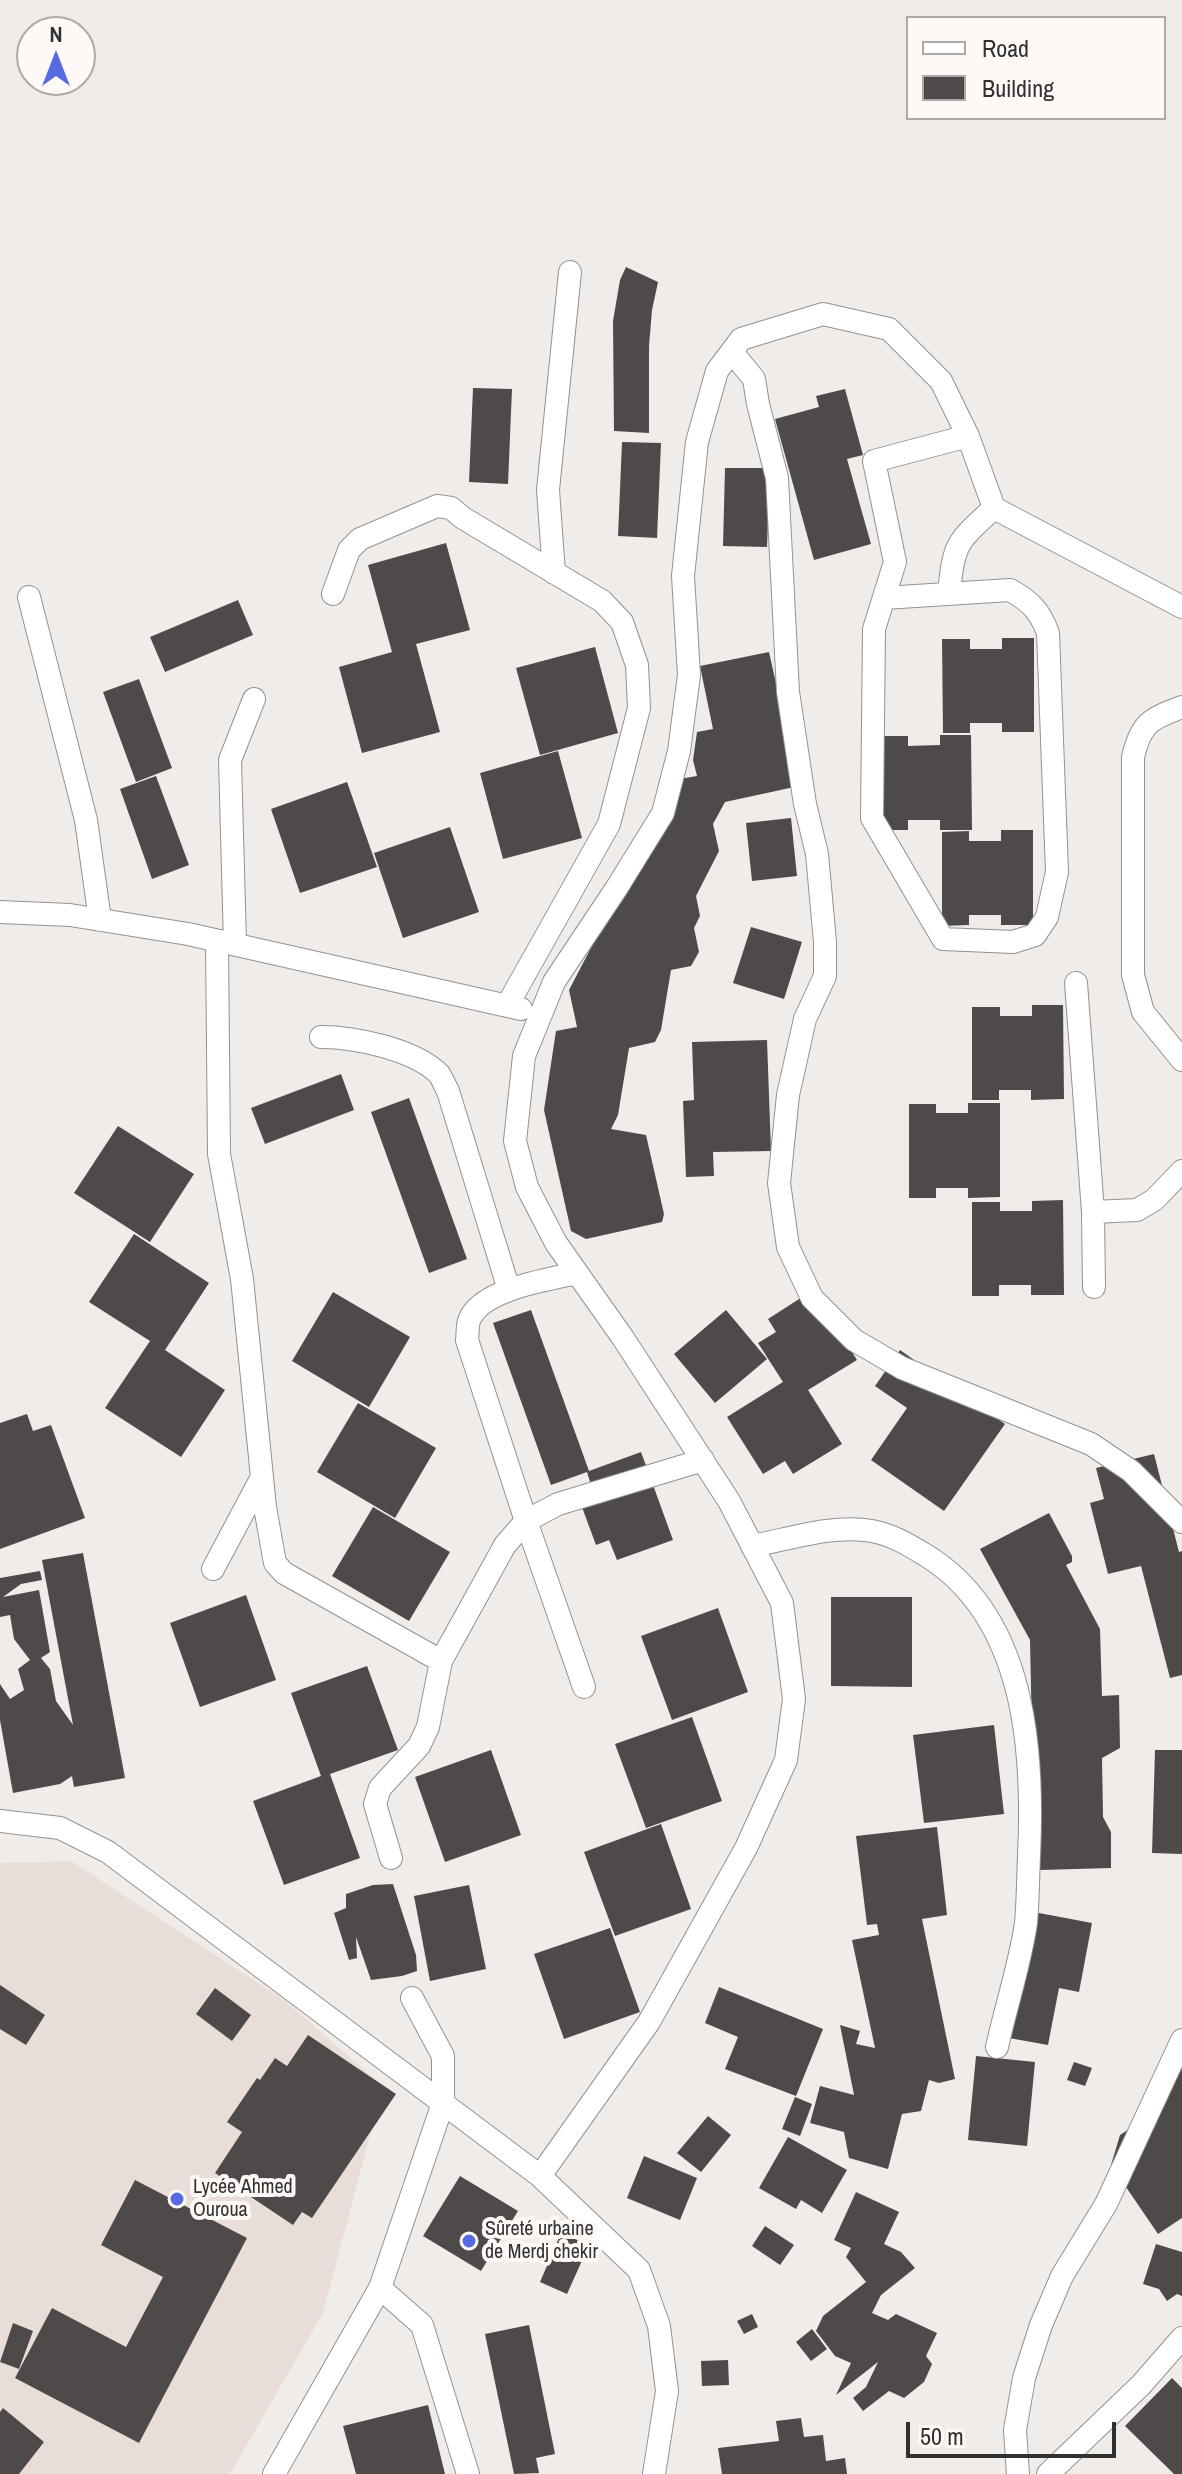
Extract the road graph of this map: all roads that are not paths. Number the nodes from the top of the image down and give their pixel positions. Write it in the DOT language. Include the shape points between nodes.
graph roads {
  1 [pos="570,272"];
  2 [pos="732,352"];
  3 [pos="968,436"];
  4 [pos="994,508"];
  5 [pos="554,573"];
  6 [pos="949,593"];
  7 [pos="333,594"];
  8 [pos="29,597"];
  9 [pos="884,598"];
  10 [pos="1182,607"];
  11 [pos="254,699"];
  12 [pos="1182,707"];
  13 [pos="0,912"];
  14 [pos="100,920"];
  15 [pos="226,942"];
  16 [pos="1076,983"];
  17 [pos="508,1004"];
  18 [pos="541,1015"];
  19 [pos="321,1037"];
  20 [pos="1182,1060"];
  21 [pos="1182,1171"];
  22 [pos="1093,1212"];
  23 [pos="577,1273"];
  24 [pos="1094,1287"];
  25 [pos="509,1290"];
  26 [pos="703,1460"];
  27 [pos="262,1477"];
  28 [pos="526,1521"];
  29 [pos="1182,1522"];
  30 [pos="752,1546"];
  31 [pos="213,1569"];
  32 [pos="441,1661"];
  33 [pos="584,1687"];
  34 [pos="0,1821"];
  35 [pos="391,1858"];
  36 [pos="412,1998"];
  37 [pos="1182,2040"];
  38 [pos="997,2047"];
  39 [pos="443,2103"];
  40 [pos="540,2176"];
  41 [pos="380,2288"];
  42 [pos="1182,2338"];
  43 [pos="274,2474"];
  44 [pos="468,2474"];
  45 [pos="654,2474"];
  46 [pos="1018,2474"];
  47 [pos="1048,2474"];
  1 -- 5 [label="street" via="548,490"];
  2 -- 3 [label="street" via="741,339 823,314 889,329 941,381"];
  2 -- 18 [label="street" via="717,371 697,442 683,576 689,675 679,751 663,813 554,982"];
  2 -- 29 [label="street" via="754,379 777,478 788,692 817,854 825,942 825,976 805,1019 788,1095 779,1183 788,1247 812,1298 854,1340 902,1368 1091,1444 1131,1471"];
  3 -- 4 [label="street"];
  3 -- 9 [label="street" via="874,461 895,562"];
  4 -- 6 [label="street" via="964,535 953,554"];
  4 -- 10 [label="street"];
  5 -- 7 [label="street" via="451,508 437,506 360,539 349,550"];
  5 -- 17 [label="street" via="602,601 622,622 637,665 639,708 609,824"];
  6 -- 9 [label="street"];
  6 -- 9 [label="street" via="1010,590 1042,615 1048,633 1057,872 1047,917 1035,935 1013,942 943,939 872,818 874,629"];
  8 -- 14 [label="street" via="86,820"];
  11 -- 15 [label="street" via="230,760"];
  12 -- 20 [label="street" via="1155,717 1139,733 1133,757 1133,975 1143,1012"];
  13 -- 14 [label="street"];
  14 -- 15 [label="street"];
  15 -- 17 [label="street"];
  15 -- 27 [label="street" via="219,1154 242,1279"];
  16 -- 22 [label="street"];
  17 -- 18 [label="street"];
  18 -- 23 [label="street" via="524,1056 515,1141 527,1187"];
  19 -- 25 [label="street" via="372,1043 439,1074"];
  21 -- 22 [label="street" via="1137,1210"];
  22 -- 24 [label="street"];
  23 -- 25 [label="street"];
  23 -- 26 [label="street"];
  25 -- 28 [label="street" via="483,1303 469,1320 467,1340"];
  26 -- 28 [label="street" via="558,1504"];
  26 -- 30 [label="street"];
  27 -- 31 [label="street"];
  27 -- 32 [label="street" via="272,1551 284,1573"];
  28 -- 32 [label="street" via="505,1545"];
  28 -- 33 [label="street"];
  30 -- 38 [label="street" via="837,1530 900,1539 949,1570 989,1618 1009,1663 1026,1729 1032,1796 1026,1923"];
  30 -- 40 [label="street" via="782,1603 794,1699 786,1760 746,1848 649,2022"];
  32 -- 35 [label="street" via="428,1727 419,1746 380,1788 375,1804"];
  34 -- 39 [label="street" via="60,1828 108,1852"];
  36 -- 39 [label="street" via="443,2056"];
  37 -- 46 [label="street" via="1106,2204 1062,2276 1041,2325 1015,2430"];
  39 -- 40 [label="street"];
  39 -- 41 [label="street"];
  40 -- 45 [label="street" via="639,2270 659,2326 667,2391"];
  41 -- 43 [label="street"];
  41 -- 44 [label="street" via="422,2325"];
  42 -- 47 [label="street"];
}
